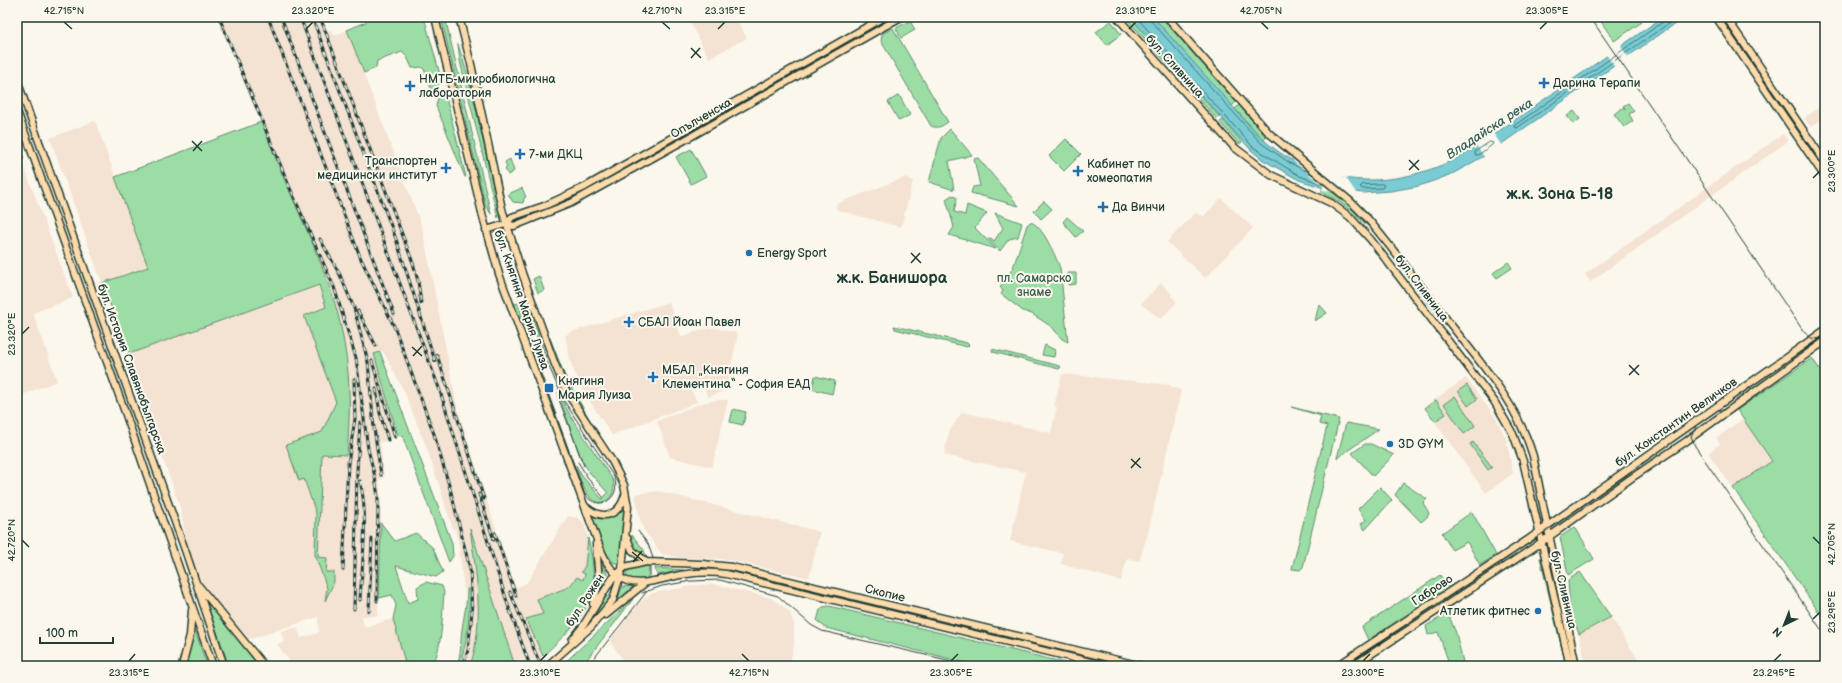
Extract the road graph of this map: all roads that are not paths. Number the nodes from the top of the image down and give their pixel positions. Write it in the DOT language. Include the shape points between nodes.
graph roads {
  1 [pos="435,17"];
  2 [pos="458,17"];
  3 [pos="884,17"];
  4 [pos="901,17"];
  5 [pos="1117,17"];
  6 [pos="1167,17"];
  7 [pos="1716,17"];
  8 [pos="1726,17"];
  9 [pos="17,80"];
  10 [pos="17,111"];
  11 [pos="1825,162"];
  12 [pos="1825,177"];
  13 [pos="506,224"];
  14 [pos="486,230"];
  15 [pos="1825,330"];
  16 [pos="1825,341"];
  17 [pos="626,492"];
  18 [pos="585,506"];
  19 [pos="1548,525"];
  20 [pos="593,529"];
  21 [pos="626,532"];
  22 [pos="1539,532"];
  23 [pos="1550,535"];
  24 [pos="1542,542"];
  25 [pos="646,562"];
  26 [pos="622,569"];
  27 [pos="618,576"];
  28 [pos="195,581"];
  29 [pos="645,583"];
  30 [pos="192,606"];
  31 [pos="585,622"];
  32 [pos="591,627"];
  33 [pos="559,655"];
  34 [pos="182,666"];
  35 [pos="213,666"];
  36 [pos="224,666"];
  37 [pos="264,666"];
  38 [pos="547,666"];
  39 [pos="1107,666"];
  40 [pos="1142,666"];
  41 [pos="1337,666"];
  42 [pos="1354,666"];
  43 [pos="1570,666"];
  44 [pos="1576,666"];
  1 -- 14 [label="main road, бул. Княгиня Мария Луиза"];
  2 -- 13 [label="main road, бул. Княгиня Мария Луиза" via="471,64"];
  3 -- 13 [label="main road, Опълченска" via="585,187 512,217"];
  4 -- 13 [label="main road, Опълченска" via="571,203 514,226"];
  5 -- 22 [label="main road, бул. Сливница" via="1234,147 1271,175 1331,203 1350,217 1371,240 1504,415 1523,461"];
  6 -- 19 [label="main road, бул. Сливница" via="1269,132 1343,194 1373,225 1511,404 1529,445"];
  7 -- 12 [label="main road"];
  8 -- 11 [label="main road"];
  9 -- 28 [label="main road, бул. История Славянобългарска"];
  10 -- 30 [label="main road, бул. История Славянобългарска"];
  13 -- 14 [label="main road, Опълченска"];
  13 -- 17 [label="main road, бул. Княгиня Мария Луиза" via="566,391 612,461"];
  14 -- 18 [label="main road, бул. Княгиня Мария Луиза" via="510,305"];
  15 -- 19 [label="main road, бул. Константин Величков"];
  16 -- 23 [label="main road, бул. Константин Величков"];
  17 -- 18 [label="main road" via="621,506 606,516 593,513"];
  17 -- 21 [label="main road, бул. Княгиня Мария Луиза"];
  18 -- 20 [label="main road, бул. Княгиня Мария Луиза"];
  19 -- 22 [label="main road, бул. Константин Величков"];
  19 -- 23 [label="main road, бул. Сливница"];
  20 -- 27 [label="main road, бул. Княгиня Мария Луиза" via="607,563"];
  20 -- 31 [label="main road" via="599,581"];
  21 -- 25 [label="main road" via="632,550"];
  21 -- 26 [label="main road, бул. Княгиня Мария Луиза"];
  22 -- 24 [label="main road, бул. Сливница"];
  22 -- 41 [label="main road, Габрово"];
  23 -- 24 [label="main road, бул. Константин Величков"];
  23 -- 44 [label="main road, бул. Сливница"];
  24 -- 42 [label="main road, Габрово"];
  24 -- 43 [label="main road, бул. Сливница"];
  25 -- 26 [label="main road, Скопие" via="628,565"];
  25 -- 40 [label="main road, Скопие" via="732,567"];
  26 -- 27 [label="main road, бул. Рожен"];
  27 -- 29 [label="main road, Скопие" via="628,582"];
  27 -- 31 [label="main road, бул. Рожен"];
  27 -- 32 [label="main road, бул. Рожен" via="614,600"];
  28 -- 36 [label="main road, бул. История Славянобългарска"];
  28 -- 37 [label="main road"];
  29 -- 32 [label="main road"];
  29 -- 39 [label="main road, Скопие" via="686,574 726,574"];
  30 -- 34 [label="main road" via="190,635"];
  30 -- 35 [label="main road, бул. История Славянобългарска"];
  31 -- 33 [label="main road, бул. Рожен"];
  32 -- 33 [label="main road, бул. Рожен"];
  33 -- 38 [label="main road, бул. Рожен"];
}
